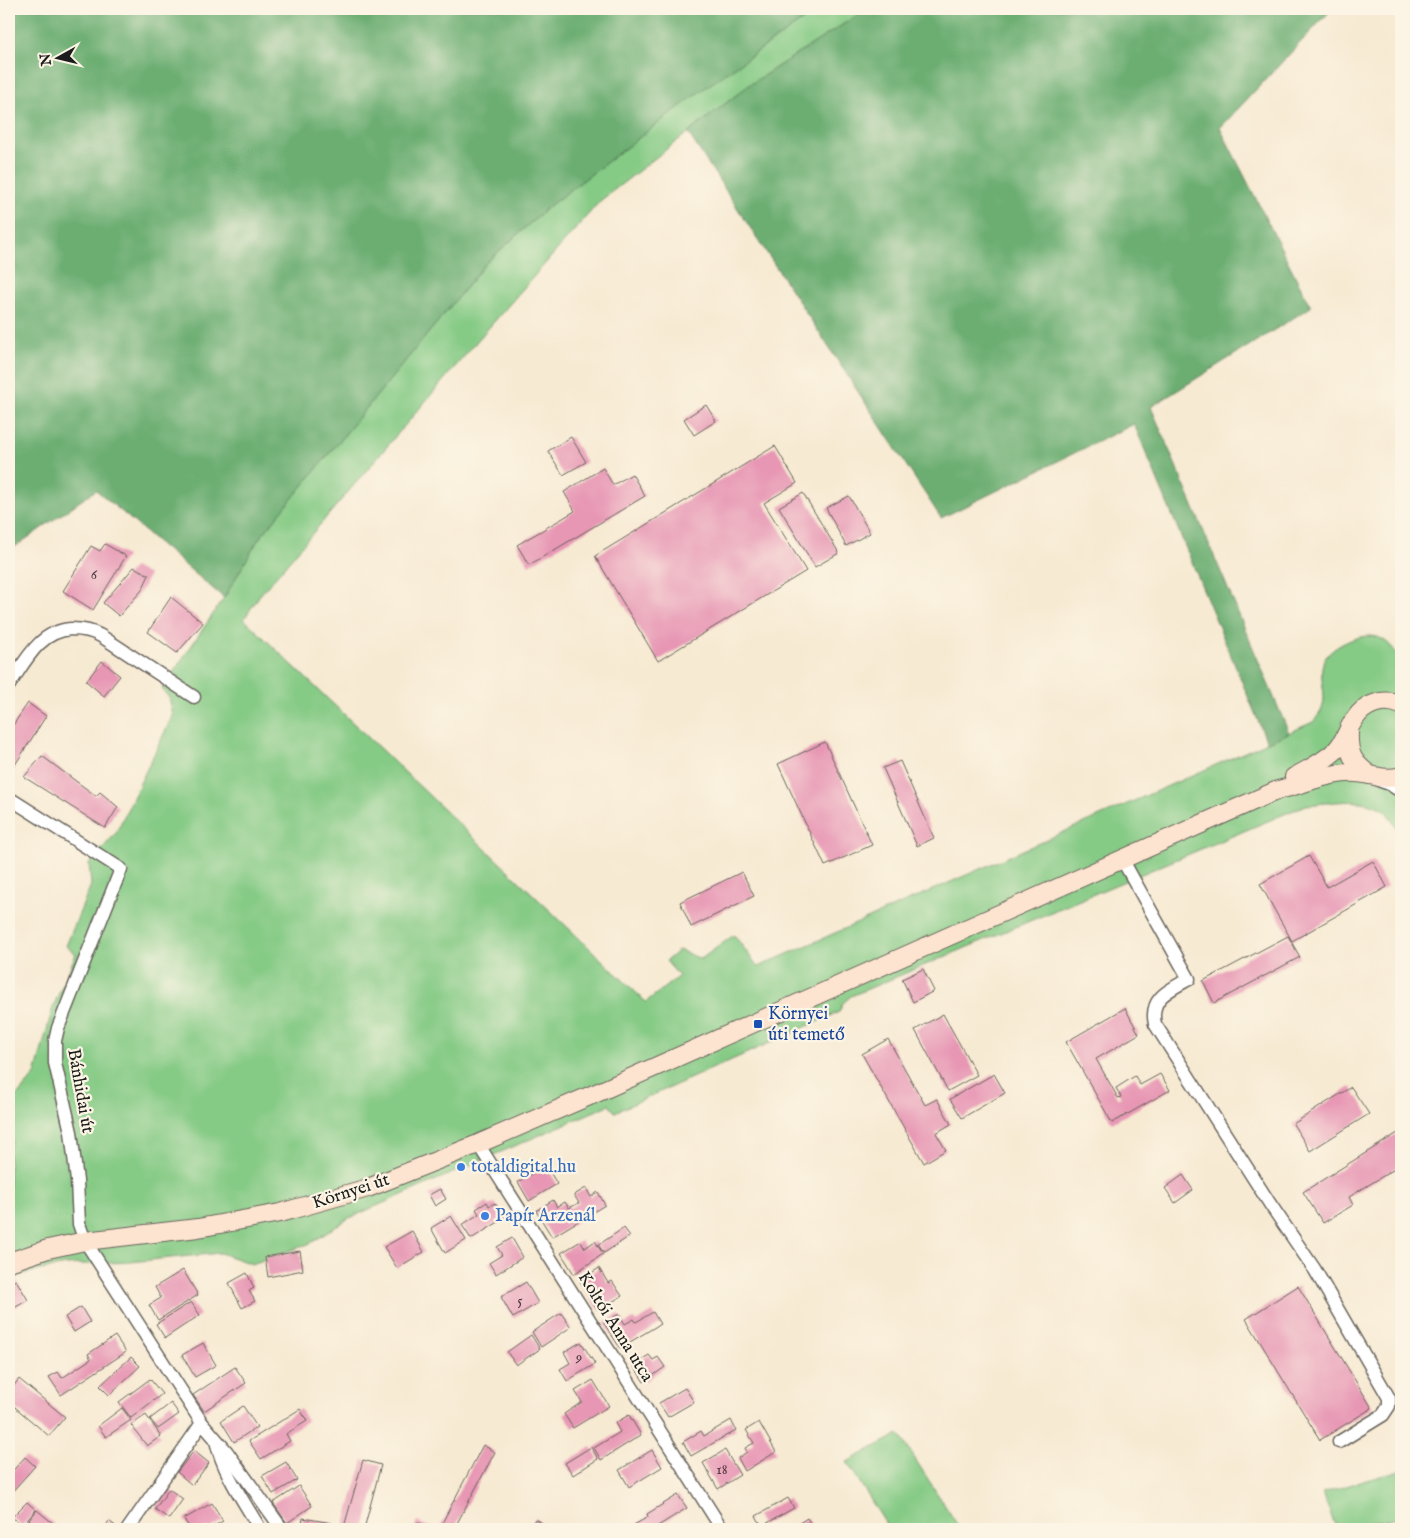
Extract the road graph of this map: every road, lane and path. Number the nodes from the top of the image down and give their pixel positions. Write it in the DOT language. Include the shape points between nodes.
graph roads {
  1 [pos="9,685"];
  2 [pos="194,697"];
  3 [pos="1401,705"];
  4 [pos="1349,733"];
  5 [pos="1401,776"];
  6 [pos="1375,777"];
  7 [pos="1401,789"];
  8 [pos="1278,790"];
  9 [pos="9,798"];
  10 [pos="1122,859"];
  11 [pos="478,1144"];
  12 [pos="85,1241"];
  13 [pos="9,1262"];
  14 [pos="202,1423"];
  15 [pos="215,1438"];
  16 [pos="1340,1442"];
  17 [pos="128,1529"];
  18 [pos="260,1529"];
  19 [pos="282,1529"];
  20 [pos="722,1529"];
  1 -- 2 [label="street" via="45,637 78,629 93,631"];
  3 -- 4 [label="main road" via="1384,701 1372,704 1353,720"];
  4 -- 6 [label="main road" via="1348,746 1352,758 1359,768"];
  4 -- 8 [label="main road" via="1332,754 1288,780"];
  5 -- 6 [label="main road"];
  6 -- 7 [label="street"];
  6 -- 8 [label="main road" via="1356,772 1333,774"];
  8 -- 10 [label="main road, Környei út"];
  9 -- 12 [label="street, Bánhidai út" via="121,869 54,1041 57,1076 71,1132 79,1224"];
  10 -- 11 [label="main road, Környei út"];
  10 -- 16 [label="street" via="1189,979 1160,998 1154,1009 1155,1024 1315,1270 1389,1398 1389,1406 1383,1415"];
  11 -- 12 [label="main road, Környei út" via="368,1188 301,1208 198,1228"];
  11 -- 20 [label="street, Koltói Anna utca"];
  12 -- 13 [label="main road, Környei út"];
  12 -- 14 [label="street"];
  14 -- 15 [label="street"];
  14 -- 17 [label="street"];
  15 -- 18 [label="street" via="230,1480"];
  15 -- 19 [label="street"];
}
